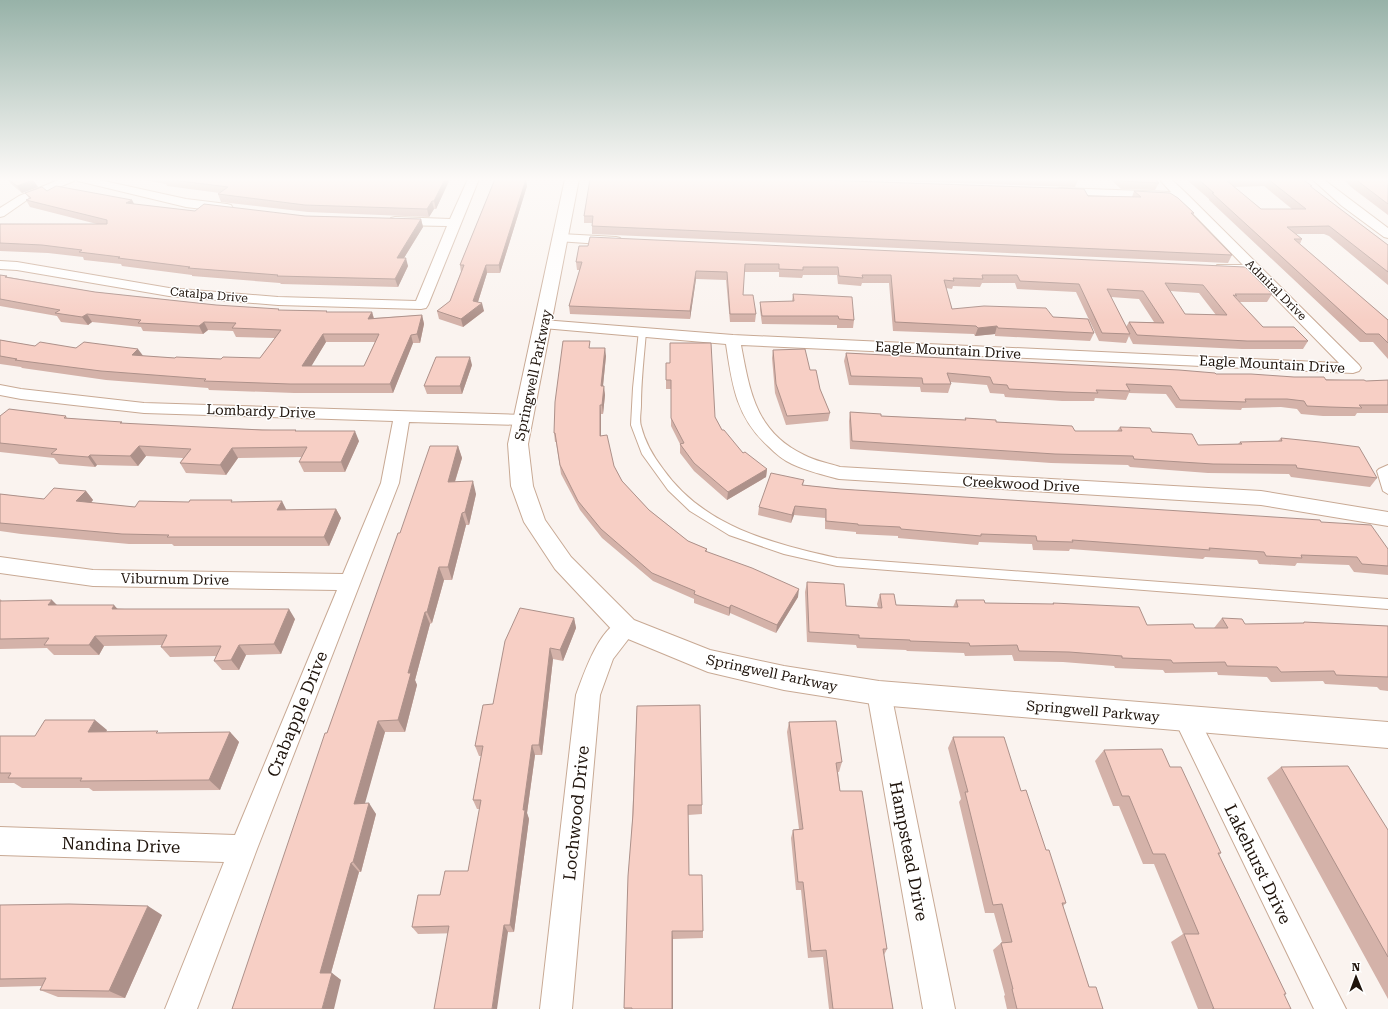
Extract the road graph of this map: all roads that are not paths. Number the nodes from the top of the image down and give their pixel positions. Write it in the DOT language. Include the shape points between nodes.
graph roads {
  1 [pos="453,226"];
  2 [pos="563,226"];
  3 [pos="1213,226"];
  4 [pos="1377,226"];
  5 [pos="1388,234"];
  6 [pos="561,238"];
  7 [pos="632,241"];
  8 [pos="0,265"];
  9 [pos="1209,268"];
  10 [pos="1257,270"];
  11 [pos="543,324"];
  12 [pos="642,332"];
  13 [pos="733,340"];
  14 [pos="1354,368"];
  15 [pos="0,390"];
  16 [pos="402,416"];
  17 [pos="523,420"];
  18 [pos="1388,468"];
  19 [pos="1388,491"];
  20 [pos="1388,519"];
  21 [pos="0,565"];
  22 [pos="350,582"];
  23 [pos="1388,604"];
  24 [pos="625,627"];
  25 [pos="878,693"];
  26 [pos="1186,719"];
  27 [pos="1388,736"];
  28 [pos="0,841"];
  29 [pos="243,850"];
  30 [pos="181,1009"];
  31 [pos="556,1009"];
  32 [pos="939,1009"];
  33 [pos="1330,1009"];
  1 -- 8 [label="street, Catalpa Drive" via="421,305 278,301 169,292"];
  2 -- 6 [label="street, Springwell Parkway"];
  3 -- 10 [label="street, Admiral Drive"];
  4 -- 5 [label="street"];
  6 -- 7 [label="street"];
  6 -- 11 [label="street, Springwell Parkway"];
  9 -- 10 [label="street"];
  10 -- 14 [label="street, Admiral Drive"];
  11 -- 12 [label="street, Eagle Mountain Drive"];
  11 -- 17 [label="street, Springwell Parkway"];
  12 -- 13 [label="street, Eagle Mountain Drive"];
  12 -- 23 [label="lane" via="636,425 647,454 671,488 694,508 733,532 784,550 837,562"];
  13 -- 14 [label="street, Eagle Mountain Drive"];
  13 -- 20 [label="street, Creekwood Drive" via="743,396 750,416 766,436 782,449 803,462 839,473 1261,498"];
  15 -- 16 [label="street, Lombardy Drive" via="144,408"];
  16 -- 17 [label="street, Lombardy Drive"];
  16 -- 22 [label="street, Crabapple Drive" via="390,484"];
  17 -- 24 [label="street, Springwell Parkway" via="518,444 522,486 535,522 563,563"];
  18 -- 19 [label="lane" via="1382,471"];
  21 -- 22 [label="street, Viburnum Drive" via="93,578"];
  22 -- 29 [label="street, Crabapple Drive"];
  24 -- 25 [label="street, Springwell Parkway" via="708,661 784,678"];
  24 -- 31 [label="street, Lochwood Drive" via="604,654 588,695"];
  25 -- 26 [label="street, Springwell Parkway"];
  25 -- 32 [label="street, Hampstead Drive"];
  26 -- 27 [label="street, Springwell Parkway"];
  26 -- 33 [label="street, Lakehurst Drive"];
  28 -- 29 [label="street, Nandina Drive"];
  29 -- 30 [label="street, Crabapple Drive"];
}
